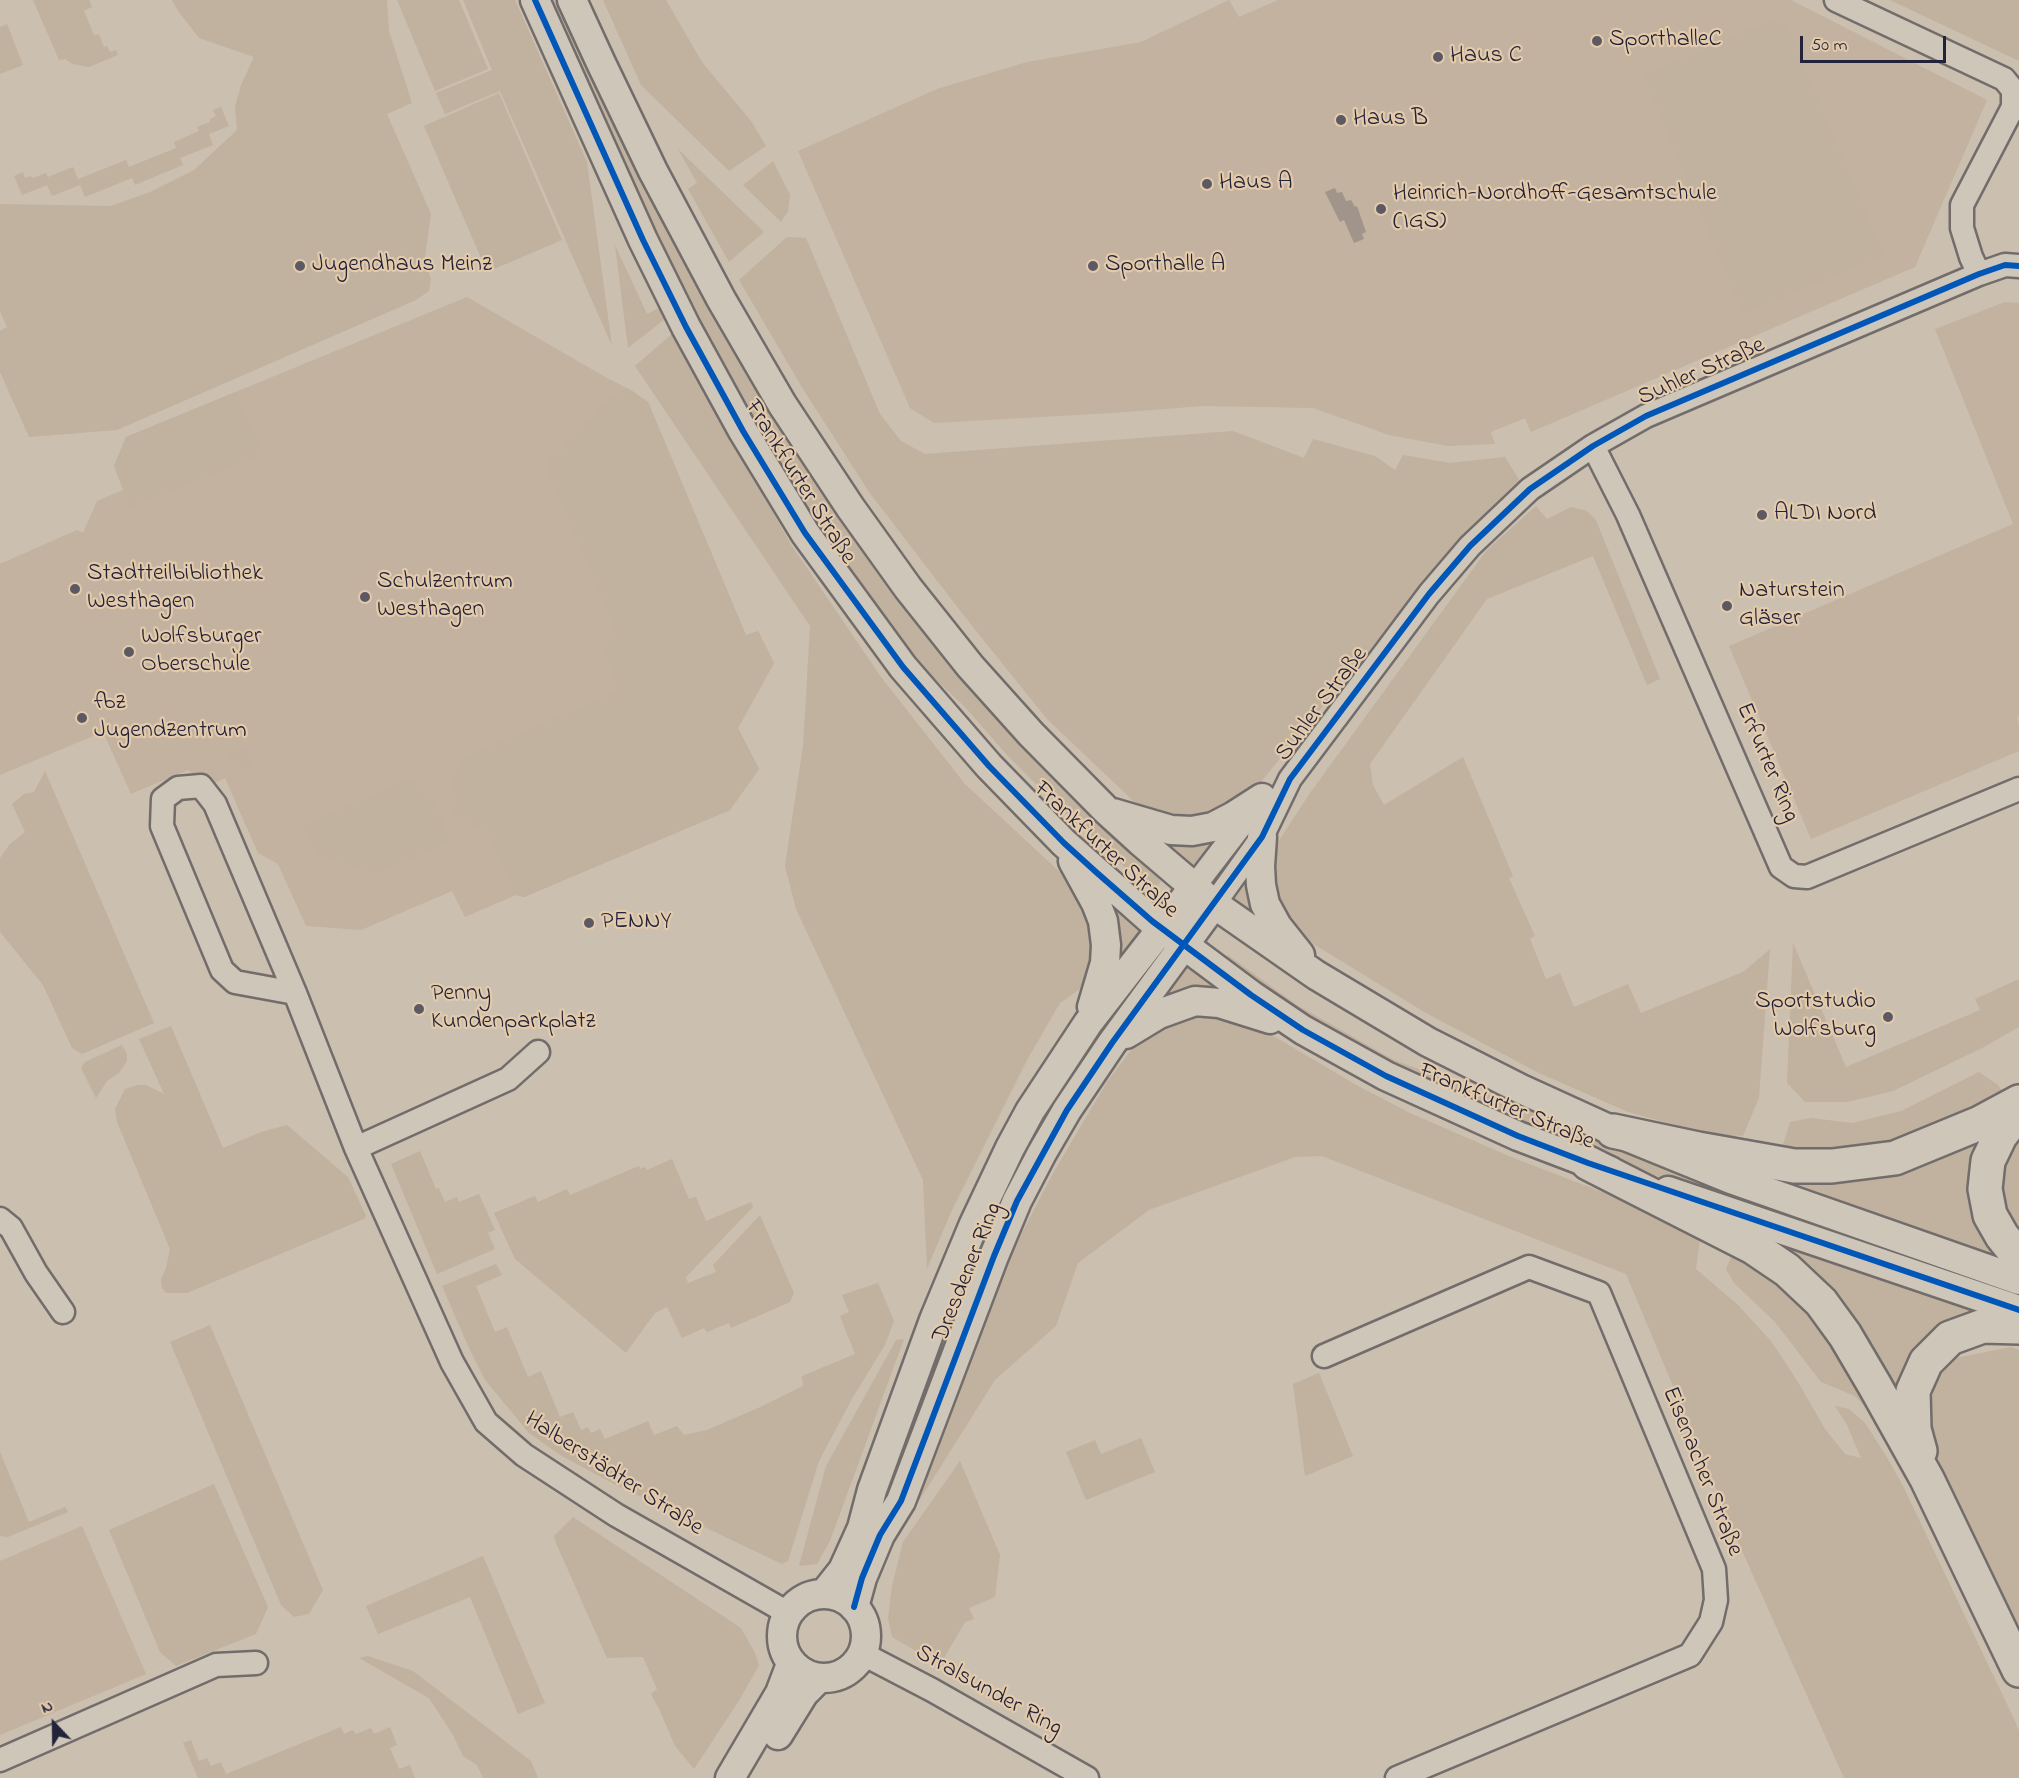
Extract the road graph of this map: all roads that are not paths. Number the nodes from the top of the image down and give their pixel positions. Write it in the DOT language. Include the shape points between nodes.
graph roads {
  1 [pos="535,0"];
  2 [pos="572,0"];
  3 [pos="1836,0"];
  4 [pos="2019,266"];
  5 [pos="1979,274"];
  6 [pos="1593,446"];
  7 [pos="1290,779"];
  8 [pos="2019,789"];
  9 [pos="1262,798"];
  10 [pos="1106,810"];
  11 [pos="1262,837"];
  12 [pos="1064,843"];
  13 [pos="1204,896"];
  14 [pos="1161,928"];
  15 [pos="1184,946"];
  16 [pos="1316,975"];
  17 [pos="295,993"];
  18 [pos="1088,1023"];
  19 [pos="1303,1030"];
  20 [pos="1112,1043"];
  21 [pos="538,1052"];
  22 [pos="2019,1102"];
  23 [pos="2019,1112"];
  24 [pos="1613,1131"];
  25 [pos="357,1148"];
  26 [pos="1588,1163"];
  27 [pos="0,1219"];
  28 [pos="2019,1257"];
  29 [pos="2019,1280"];
  30 [pos="2019,1310"];
  31 [pos="63,1312"];
  32 [pos="2019,1327"];
  33 [pos="1324,1356"];
  34 [pos="1927,1479"];
  35 [pos="824,1594"];
  36 [pos="854,1607"];
  37 [pos="788,1613"];
  38 [pos="1996,1619"];
  39 [pos="2019,1644"];
  40 [pos="863,1654"];
  41 [pos="256,1663"];
  42 [pos="791,1664"];
  43 [pos="2019,1670"];
  44 [pos="818,1679"];
  45 [pos="0,1760"];
  46 [pos="730,1778"];
  47 [pos="752,1778"];
  48 [pos="1087,1778"];
  49 [pos="1397,1778"];
  1 -- 12 [label="street, Frankfurter Straße" via="681,318 805,533 903,667 989,766"];
  2 -- 10 [label="street, Frankfurter Straße" via="653,171 782,404 908,588 970,666"];
  3 -- 5 [label="street" via="2004,79 2013,90 2013,107 1962,206 1962,228"];
  4 -- 5 [label="street, Suhler Straße"];
  5 -- 6 [label="street, Suhler Straße" via="1646,416"];
  6 -- 7 [label="street, Suhler Straße" via="1530,489 1470,546 1429,594"];
  6 -- 8 [label="street, Erfurter Ring" via="1628,515 1781,867 1794,876 1807,877"];
  7 -- 9 [label="street, Suhler Straße"];
  7 -- 11 [label="street, Suhler Straße"];
  9 -- 10 [label="street" via="1213,826 1192,831 1171,830"];
  9 -- 13 [label="street, Suhler Straße"];
  10 -- 13 [label="street, Frankfurter Straße"];
  11 -- 13 [label="street, Suhler Straße"];
  11 -- 16 [label="street" via="1260,885 1265,904 1277,926"];
  12 -- 14 [label="street, Frankfurter Straße"];
  12 -- 18 [label="street" via="1096,903 1104,929 1104,963"];
  13 -- 14 [label="street, Dresdener Ring"];
  13 -- 15 [label="street, Dresdener Ring"];
  13 -- 16 [label="street, Frankfurter Straße"];
  14 -- 15 [label="street, Frankfurter Straße"];
  14 -- 18 [label="street, Dresdener Ring"];
  15 -- 19 [label="street, Frankfurter Straße"];
  15 -- 20 [label="street, Dresdener Ring"];
  16 -- 24 [label="street, Frankfurter Straße" via="1428,1042"];
  17 -- 17 [label="street, Halberstädter Straße" via="215,804 201,786 178,788 163,799 162,826 222,970 235,982"];
  17 -- 25 [label="street, Halberstädter Straße"];
  18 -- 35 [label="street, Dresdener Ring" via="1030,1111 974,1224 934,1320 862,1528 843,1570"];
  19 -- 20 [label="street" via="1220,1003 1195,1001 1159,1014"];
  19 -- 26 [label="street, Frankfurter Straße" via="1386,1076"];
  20 -- 36 [label="street, Dresdener Ring" via="1067,1110 1017,1201 901,1501 880,1535"];
  21 -- 25 [label="street" via="508,1079"];
  22 -- 24 [label="highway" via="1895,1158 1832,1166 1794,1166"];
  23 -- 28 [label="highway" via="2000,1136 1988,1161 1984,1189 1990,1215"];
  24 -- 29 [label="street, Frankfurter Straße" via="1731,1179"];
  25 -- 37 [label="street, Halberstädter Straße" via="452,1362 486,1422 524,1455 616,1515"];
  26 -- 30 [label="street, Frankfurter Straße"];
  26 -- 34 [label="highway" via="1753,1247 1787,1270 1821,1302 1845,1335"];
  27 -- 31 [label="street" via="11,1228"];
  32 -- 34 [label="highway" via="1983,1326 1960,1334 1950,1338 1926,1362 1913,1391 1914,1429"];
  33 -- 49 [label="street, Eisenacher Straße" via="1529,1266 1599,1293 1714,1569 1716,1600 1711,1622 1690,1655"];
  34 -- 38 [label="highway"];
  35 -- 36 [label="street" via="835,1595"];
  35 -- 37 [label="street, Dresdener Ring" via="804,1599"];
  36 -- 40 [label="street" via="866,1629"];
  37 -- 42 [label="street" via="783,1623 782,1644"];
  38 -- 39 [label="highway"];
  38 -- 43 [label="highway"];
  40 -- 44 [label="street" via="844,1674"];
  40 -- 48 [label="street, Stralsunder Ring"];
  41 -- 45 [label="street" via="216,1665"];
  42 -- 44 [label="street"];
  42 -- 46 [label="street" via="780,1694"];
  44 -- 47 [label="street" via="804,1693"];
}
